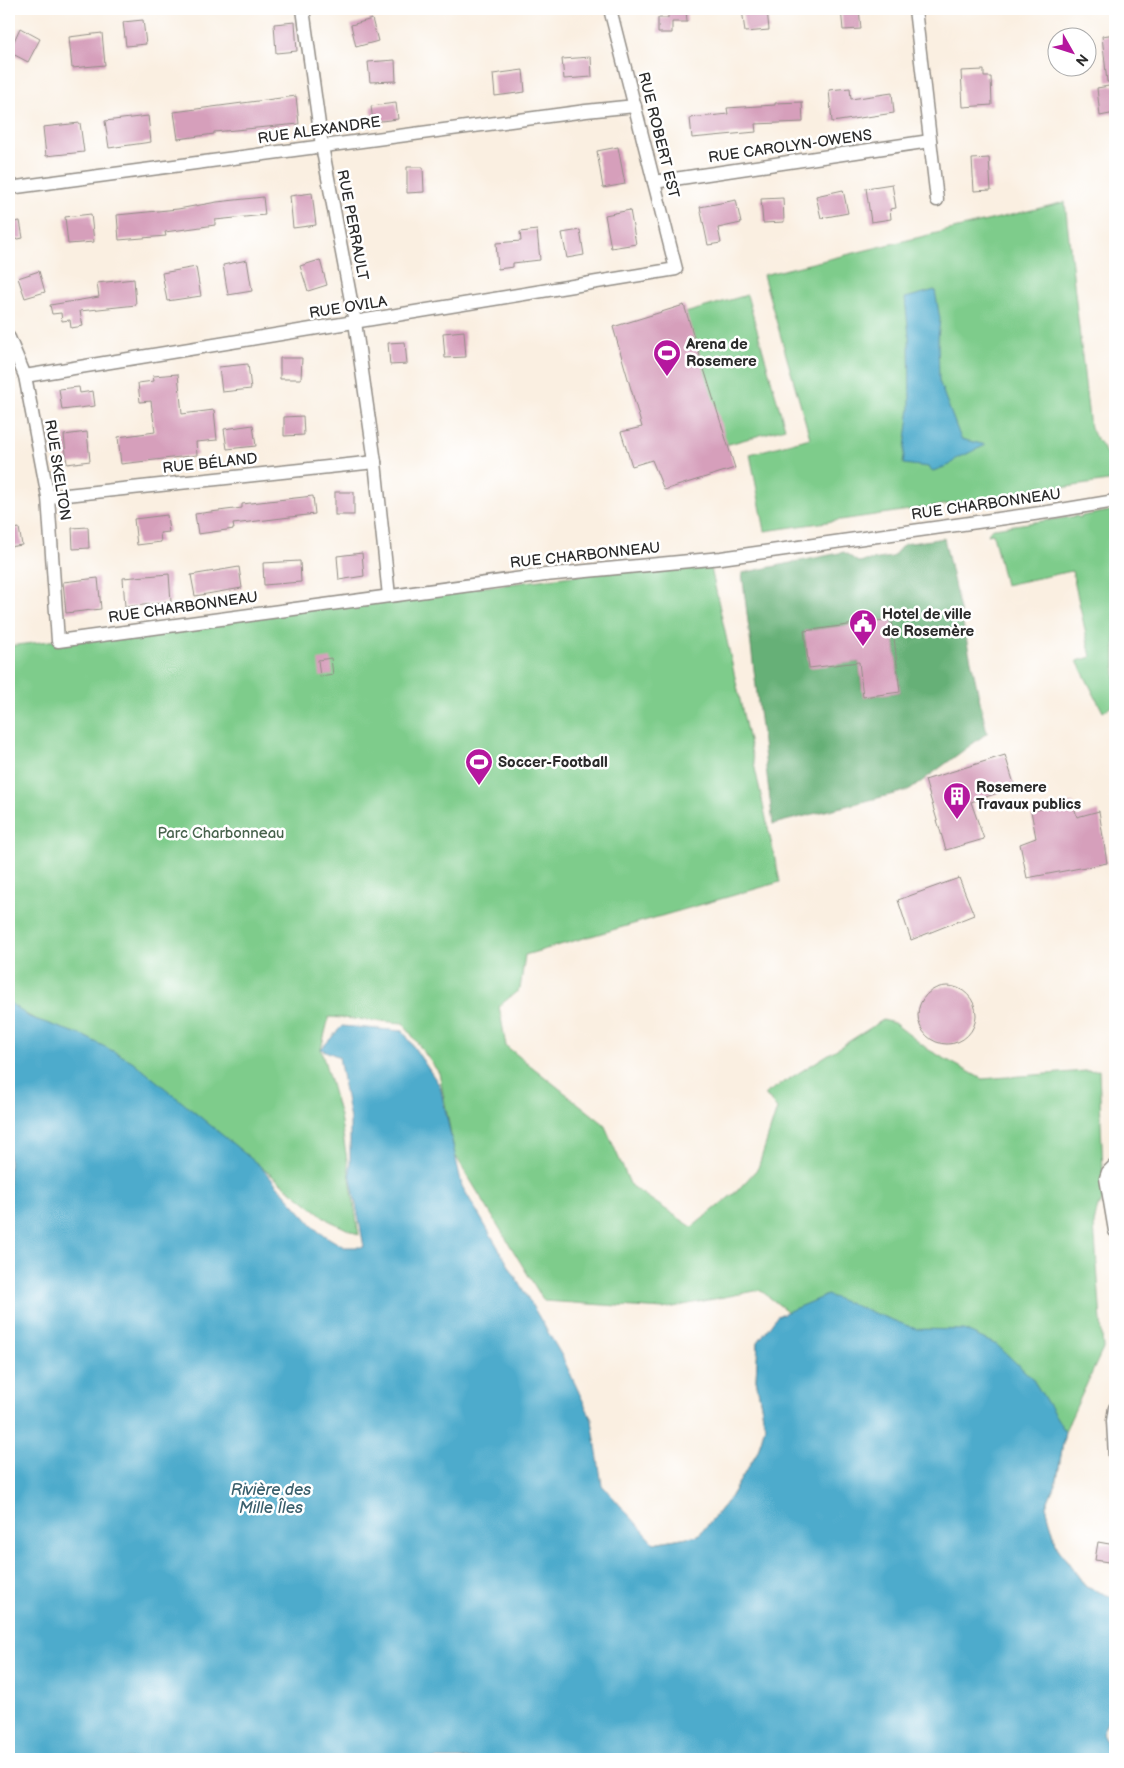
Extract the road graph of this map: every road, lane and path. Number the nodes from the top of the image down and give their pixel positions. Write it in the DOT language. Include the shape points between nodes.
graph roads {
  1 [pos="303,9"];
  2 [pos="610,9"];
  3 [pos="915,9"];
  4 [pos="635,106"];
  5 [pos="930,142"];
  6 [pos="322,146"];
  7 [pos="654,182"];
  8 [pos="9,188"];
  9 [pos="937,200"];
  10 [pos="676,269"];
  11 [pos="355,322"];
  12 [pos="9,338"];
  13 [pos="25,376"];
  14 [pos="375,462"];
  15 [pos="48,497"];
  16 [pos="1115,501"];
  17 [pos="389,596"];
  18 [pos="58,641"];
  19 [pos="1111,1168"];
  20 [pos="1115,1232"];
  21 [pos="1115,1408"];
  22 [pos="1115,1456"];
  1 -- 6 [label="street, RUE PERRAULT"];
  2 -- 4 [label="street, RUE ROBERT EST"];
  3 -- 5 [label="street"];
  4 -- 6 [label="street, RUE ALEXANDRE"];
  4 -- 7 [label="street, RUE ROBERT EST"];
  5 -- 7 [label="street, RUE CAROLYN-OWENS"];
  5 -- 9 [label="street"];
  6 -- 8 [label="street, RUE ALEXANDRE"];
  6 -- 11 [label="street, RUE PERRAULT"];
  7 -- 10 [label="street, RUE ROBERT EST"];
  10 -- 11 [label="street, RUE OVILA"];
  11 -- 13 [label="street, RUE OVILA"];
  11 -- 14 [label="street, RUE PERRAULT"];
  12 -- 13 [label="street, RUE SKELTON"];
  13 -- 15 [label="street, RUE SKELTON"];
  14 -- 15 [label="street, RUE BÉLAND"];
  14 -- 17 [label="street, RUE PERRAULT"];
  15 -- 18 [label="street, RUE SKELTON"];
  16 -- 17 [label="street, RUE CHARBONNEAU" via="721,558 545,575"];
  17 -- 18 [label="street, RUE CHARBONNEAU"];
  19 -- 20 [label="street" via="1107,1184"];
  21 -- 22 [label="street"];
}
